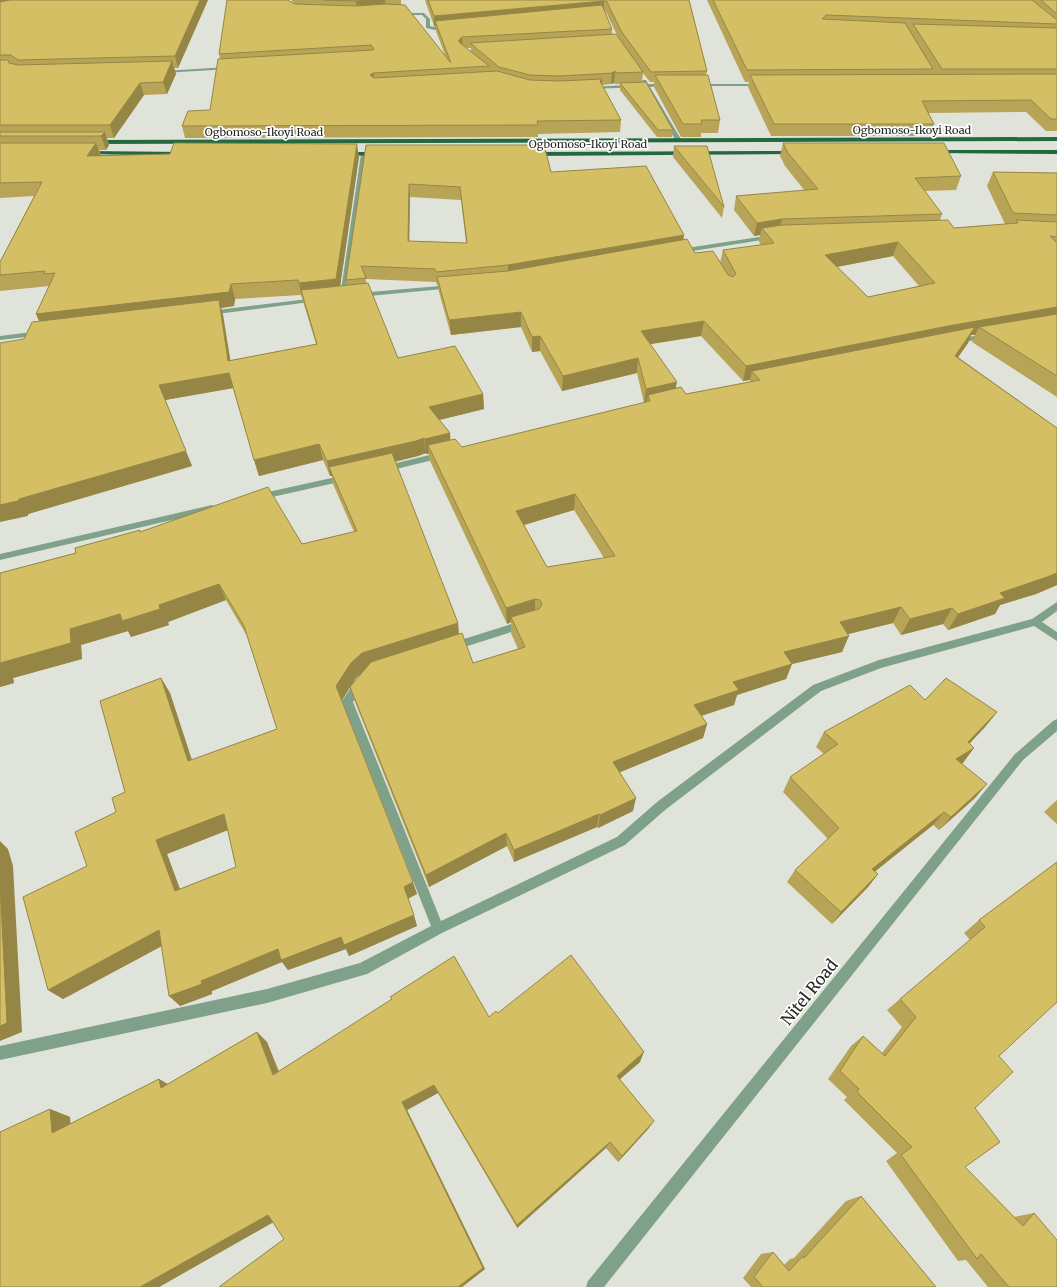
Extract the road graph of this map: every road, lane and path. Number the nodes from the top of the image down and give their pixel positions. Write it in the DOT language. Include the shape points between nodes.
graph roads {
  1 [pos="392,13"];
  2 [pos="454,27"];
  3 [pos="231,68"];
  4 [pos="160,72"];
  5 [pos="639,73"];
  6 [pos="648,85"];
  7 [pos="671,85"];
  8 [pos="694,85"];
  9 [pos="765,85"];
  10 [pos="582,89"];
  11 [pos="1057,139"];
  12 [pos="679,141"];
  13 [pos="90,142"];
  14 [pos="930,152"];
  15 [pos="1057,152"];
  16 [pos="802,153"];
  17 [pos="79,154"];
  18 [pos="189,154"];
  19 [pos="342,154"];
  20 [pos="364,154"];
  21 [pos="388,154"];
  22 [pos="523,154"];
  23 [pos="779,236"];
  24 [pos="673,252"];
  25 [pos="461,286"];
  26 [pos="343,297"];
  27 [pos="335,298"];
  28 [pos="327,299"];
  29 [pos="203,314"];
  30 [pos="47,333"];
  31 [pos="996,335"];
  32 [pos="0,338"];
  33 [pos="950,342"];
  34 [pos="447,454"];
  35 [pos="378,470"];
  36 [pos="355,475"];
  37 [pos="254,498"];
  38 [pos="224,506"];
  39 [pos="0,557"];
  40 [pos="1057,606"];
  41 [pos="535,620"];
  42 [pos="1035,622"];
  43 [pos="1057,637"];
  44 [pos="445,649"];
  45 [pos="366,677"];
  46 [pos="1057,724"];
  47 [pos="438,929"];
  48 [pos="0,1054"];
  49 [pos="594,1287"];
  1 -- 2 [label="street" via="424,14 428,19 428,27 435,29"];
  3 -- 4 [label="street"];
  5 -- 6 [label="street"];
  6 -- 7 [label="street"];
  6 -- 10 [label="street"];
  6 -- 12 [label="street"];
  8 -- 9 [label="street"];
  11 -- 12 [label="main road, Ogbomoso-Ikoyi Road"];
  12 -- 13 [label="main road, Ogbomoso-Ikoyi Road"];
  14 -- 15 [label="main road, Ogbomoso-Ikoyi Road"];
  16 -- 22 [label="main road, Ogbomoso-Ikoyi Road"];
  17 -- 18 [label="main road"];
  19 -- 20 [label="main road"];
  20 -- 21 [label="main road"];
  20 -- 26 [label="street"];
  23 -- 24 [label="street" via="706,250"];
  25 -- 26 [label="street"];
  26 -- 27 [label="street"];
  28 -- 29 [label="street"];
  30 -- 32 [label="street"];
  31 -- 33 [label="street"];
  34 -- 35 [label="street"];
  36 -- 37 [label="street"];
  38 -- 39 [label="street"];
  40 -- 42 [label="street"];
  41 -- 44 [label="street"];
  42 -- 43 [label="street"];
  42 -- 47 [label="street" via="879,664 817,688 660,806 621,841"];
  45 -- 47 [label="street" via="347,701"];
  46 -- 49 [label="street, Nitel Road" via="1019,757"];
  47 -- 48 [label="street" via="355,971 267,996"];
}
